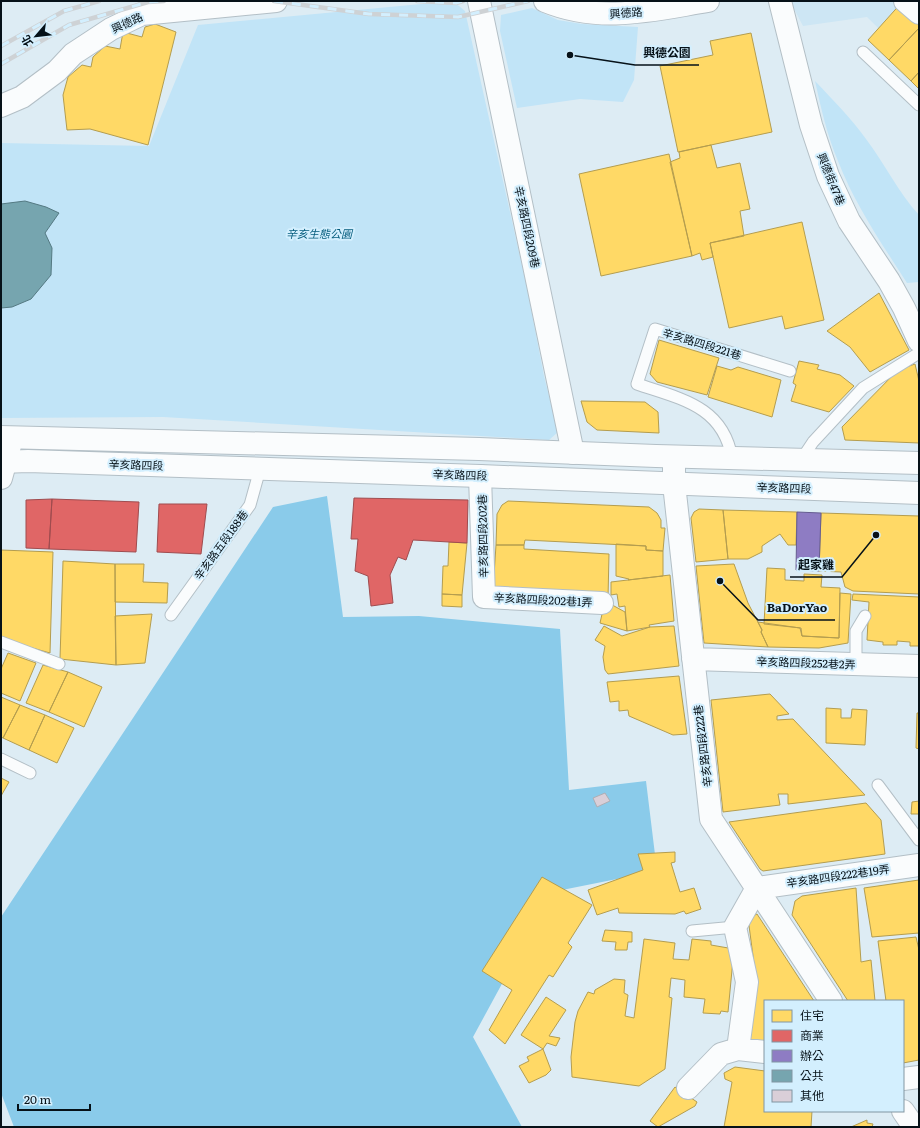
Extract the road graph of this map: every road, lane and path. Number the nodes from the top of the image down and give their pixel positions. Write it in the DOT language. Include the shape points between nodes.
graph roads {
  1 [pos="276,1"];
  2 [pos="479,1"];
  3 [pos="545,1"];
  4 [pos="708,1"];
  5 [pos="780,1"];
  6 [pos="905,1"];
  7 [pos="639,7"];
  8 [pos="919,13"];
  9 [pos="863,52"];
  10 [pos="919,105"];
  11 [pos="1,106"];
  12 [pos="919,341"];
  13 [pos="919,353"];
  14 [pos="790,371"];
  15 [pos="7,438"];
  16 [pos="479,449"];
  17 [pos="573,453"];
  18 [pos="674,457"];
  19 [pos="732,458"];
  20 [pos="801,460"];
  21 [pos="919,464"];
  22 [pos="2,467"];
  23 [pos="260,469"];
  24 [pos="480,476"];
  25 [pos="674,484"];
  26 [pos="919,493"];
  27 [pos="484,597"];
  28 [pos="602,603"];
  29 [pos="171,615"];
  30 [pos="865,616"];
  31 [pos="1,642"];
  32 [pos="693,659"];
  33 [pos="59,664"];
  34 [pos="856,664"];
  35 [pos="919,666"];
  36 [pos="1,759"];
  37 [pos="30,773"];
  38 [pos="878,785"];
  39 [pos="919,840"];
  40 [pos="919,865"];
  41 [pos="757,888"];
  42 [pos="735,927"];
  43 [pos="692,931"];
  44 [pos="830,1000"];
  45 [pos="738,1049"];
  46 [pos="764,1052"];
  47 [pos="919,1077"];
  48 [pos="904,1079"];
  49 [pos="688,1088"];
  1 -- 11 [label="street, 興德路" via="142,14 111,29 73,54 56,71 22,97"];
  2 -- 17 [label="street, 辛亥路四段209巷"];
  3 -- 7 [label="street, 興德路" via="591,13 614,15"];
  4 -- 7 [label="street, 興德路"];
  5 -- 12 [label="street, 興德街47巷" via="811,125 828,176 849,221 889,281"];
  6 -- 8 [label="street"];
  9 -- 10 [label="lane"];
  13 -- 20 [label="lane" via="863,388 813,442"];
  14 -- 19 [label="lane, 辛亥路四段221巷" via="655,329 637,384 694,404 706,413 717,422 729,441"];
  15 -- 16 [label="street"];
  15 -- 22 [label="street"];
  16 -- 17 [label="street"];
  16 -- 24 [label="lane"];
  17 -- 18 [label="street"];
  18 -- 19 [label="street"];
  18 -- 25 [label="street, 辛亥路四段222巷"];
  19 -- 20 [label="street"];
  20 -- 21 [label="street"];
  22 -- 23 [label="street, 辛亥路四段" via="28,461"];
  23 -- 24 [label="street, 辛亥路四段"];
  23 -- 29 [label="lane, 辛亥路五段188巷" via="250,505"];
  24 -- 25 [label="street, 辛亥路四段"];
  24 -- 27 [label="street, 辛亥路四段202巷"];
  25 -- 26 [label="street, 辛亥路四段"];
  25 -- 32 [label="street, 辛亥路四段222巷"];
  27 -- 28 [label="street, 辛亥路四段202巷1弄"];
  30 -- 34 [label="lane" via="856,631"];
  31 -- 33 [label="lane"];
  32 -- 34 [label="street, 辛亥路四段252巷2弄"];
  32 -- 41 [label="street, 辛亥路四段222巷" via="711,819"];
  34 -- 35 [label="street, 辛亥路四段252巷2弄"];
  36 -- 37 [label="lane"];
  38 -- 39 [label="lane"];
  40 -- 41 [label="street, 辛亥路四段222巷19弄"];
  41 -- 42 [label="street"];
  41 -- 44 [label="street, 辛亥路四段222巷"];
  42 -- 43 [label="lane"];
  42 -- 45 [label="street" via="747,982"];
  45 -- 46 [label="street"];
  45 -- 49 [label="street" via="720,1054"];
  47 -- 48 [label="street"];
}
